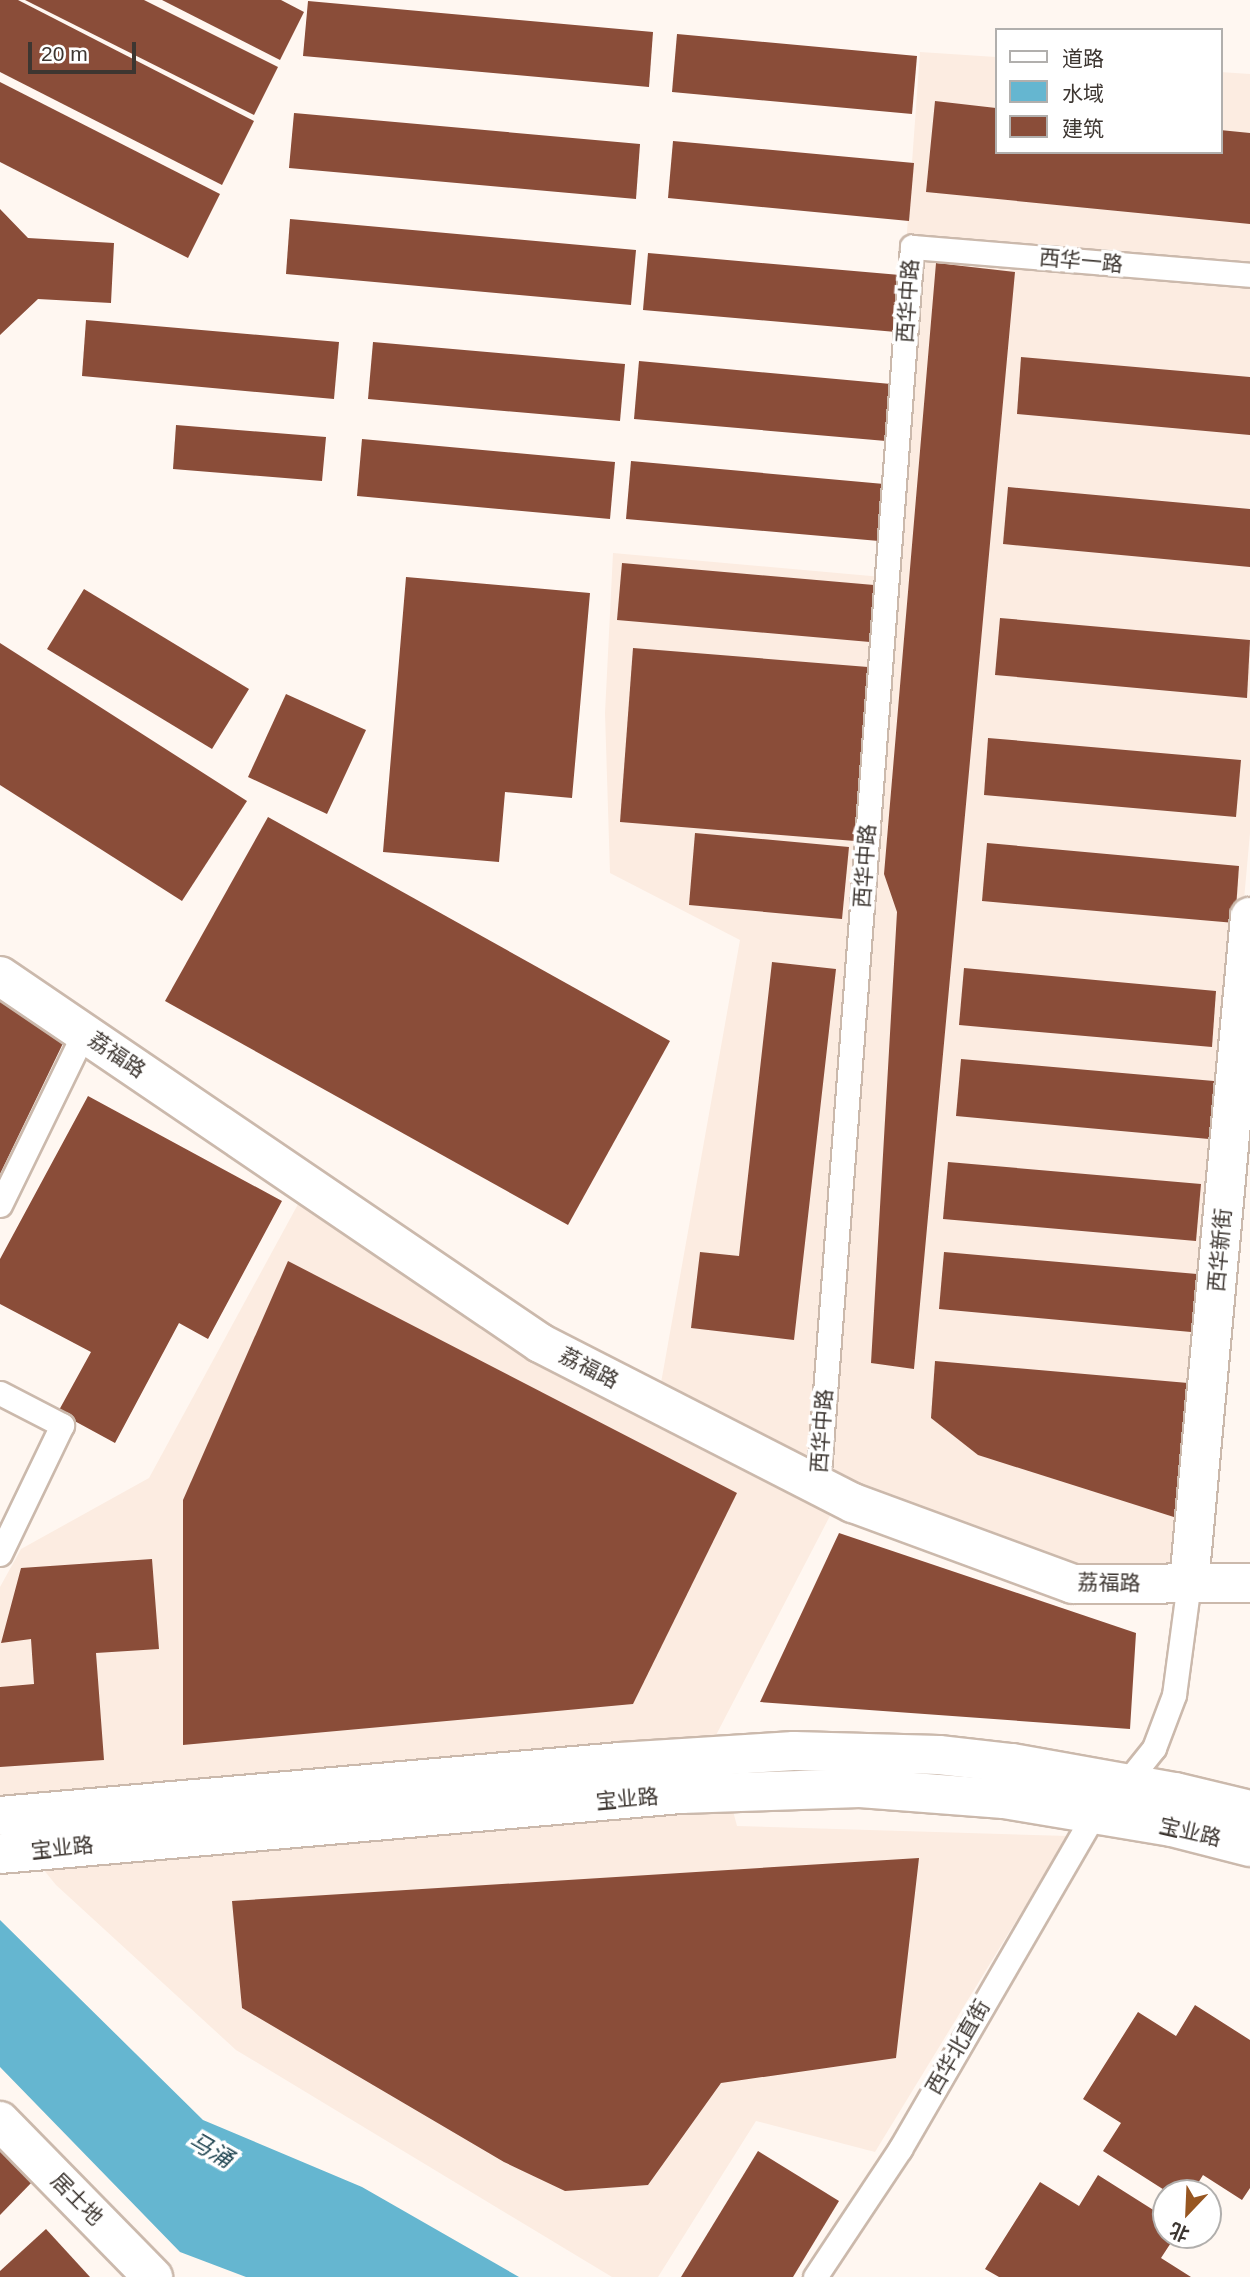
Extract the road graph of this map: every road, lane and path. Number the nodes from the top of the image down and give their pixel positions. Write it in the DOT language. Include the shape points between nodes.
graph roads {
  1 [pos="912,247"];
  2 [pos="1250,275"];
  3 [pos="1250,917"];
  4 [pos="0,976"];
  5 [pos="84,1033"];
  6 [pos="0,1205"];
  7 [pos="0,1393"];
  8 [pos="818,1485"];
  9 [pos="0,1554"];
  10 [pos="1189,1583"];
  11 [pos="1250,1583"];
  12 [pos="1126,1783"];
  13 [pos="1250,1810"];
  14 [pos="1095,1813"];
  15 [pos="0,1816"];
  16 [pos="1250,1847"];
  17 [pos="0,1854"];
  18 [pos="0,2121"];
  19 [pos="153,2277"];
  20 [pos="815,2277"];
  1 -- 2 [label="lane, 西华一路"];
  1 -- 8 [label="lane, 西华中路"];
  3 -- 10 [label="main road, 西华新街"];
  4 -- 5 [label="main road, 荔福路"];
  5 -- 6 [label="lane"];
  5 -- 8 [label="main road, 荔福路" via="541,1343"];
  7 -- 9 [label="lane" via="62,1425"];
  8 -- 10 [label="main road, 荔福路" via="853,1503 1073,1584"];
  10 -- 11 [label="main road, 荔福路"];
  10 -- 12 [label="lane" via="1174,1695 1154,1748"];
  12 -- 13 [label="main road, 宝业路"];
  12 -- 15 [label="main road, 宝业路" via="939,1755 794,1751 592,1764"];
  14 -- 16 [label="main road, 宝业路"];
  14 -- 17 [label="main road, 宝业路" via="934,1793 780,1789"];
  14 -- 20 [label="lane, 西华北直街" via="900,2149"];
  18 -- 19 [label="main road, 居士地"];
}
